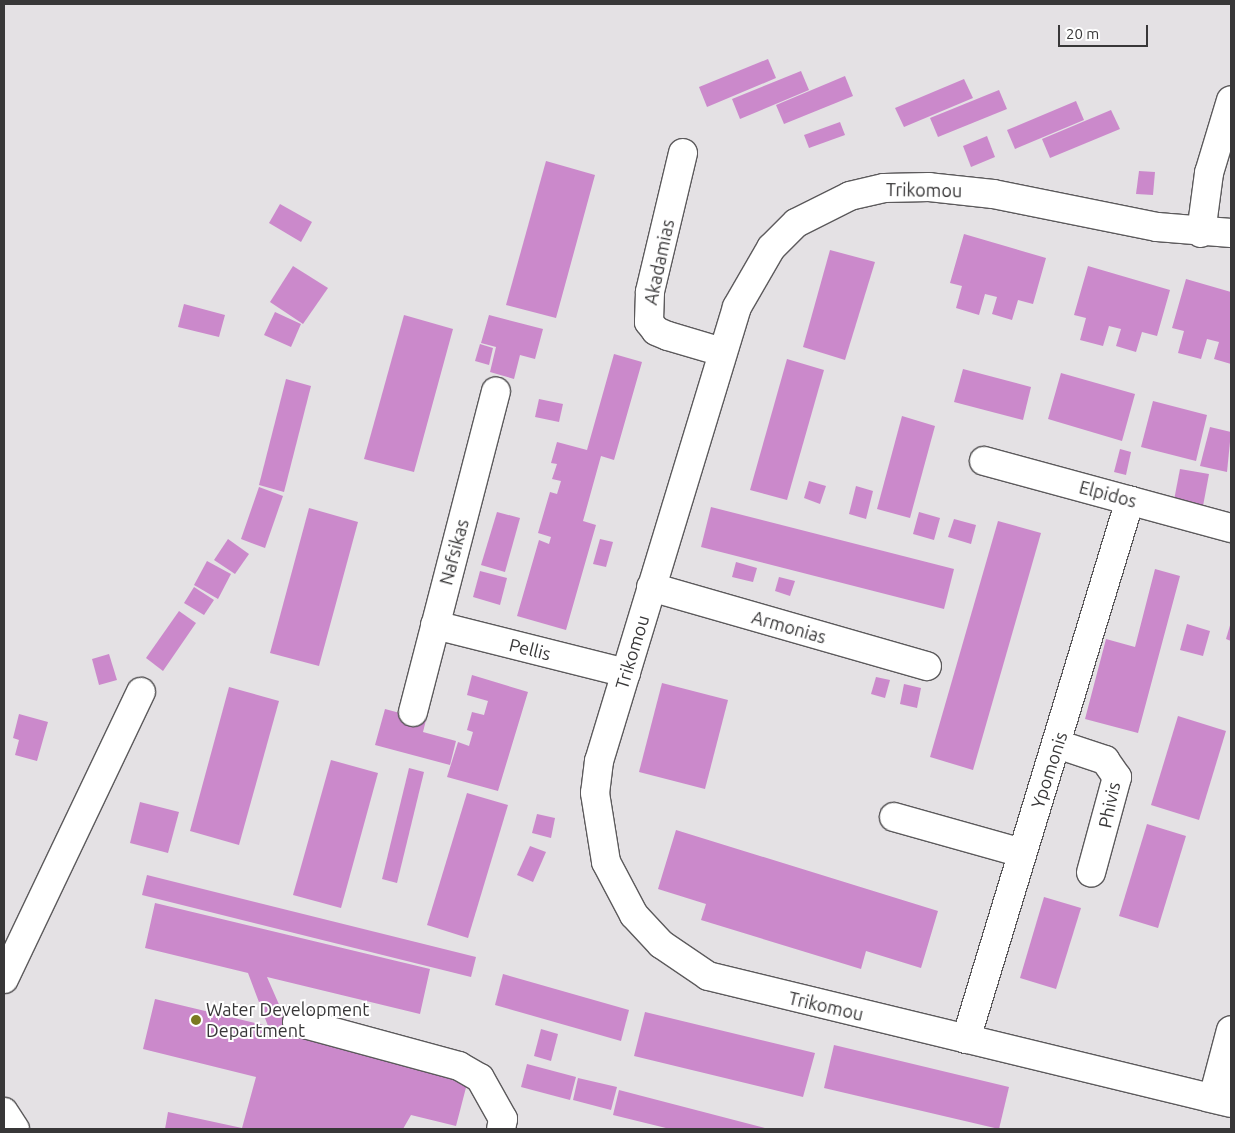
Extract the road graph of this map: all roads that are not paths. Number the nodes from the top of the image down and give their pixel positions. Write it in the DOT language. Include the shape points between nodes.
graph roads {
  1 [pos="1231,100"];
  2 [pos="683,153"];
  3 [pos="1202,232"];
  4 [pos="1231,233"];
  5 [pos="722,352"];
  6 [pos="496,392"];
  7 [pos="984,461"];
  8 [pos="1130,500"];
  9 [pos="1231,528"];
  10 [pos="651,587"];
  11 [pos="435,624"];
  12 [pos="927,666"];
  13 [pos="626,673"];
  14 [pos="141,692"];
  15 [pos="413,712"];
  16 [pos="1057,744"];
  17 [pos="894,817"];
  18 [pos="1022,853"];
  19 [pos="1091,873"];
  20 [pos="4,979"];
  21 [pos="297,1022"];
  22 [pos="1231,1030"];
  23 [pos="966,1039"];
  24 [pos="1222,1100"];
  25 [pos="4,1112"];
  26 [pos="15,1129"];
  27 [pos="500,1129"];
  1 -- 3 [label="street" via="1209,173"];
  2 -- 5 [label="street, Akadamias" via="650,292 649,322 656,331 668,336"];
  3 -- 4 [label="street, Trikomou"];
  3 -- 5 [label="street, Trikomou" via="993,194 929,187 884,188 850,196 796,223 771,248 737,307"];
  5 -- 10 [label="street, Trikomou"];
  6 -- 11 [label="street, Nafsikas"];
  7 -- 8 [label="street, Elpidos"];
  8 -- 9 [label="street, Elpidos"];
  8 -- 16 [label="street, Ypomonis"];
  10 -- 12 [label="street, Armonias"];
  10 -- 13 [label="street, Trikomou"];
  11 -- 13 [label="street, Pellis"];
  11 -- 15 [label="street, Nafsikas"];
  13 -- 23 [label="street, Trikomou" via="599,761 595,793 606,862 634,915 661,944 708,976"];
  14 -- 20 [label="street"];
  16 -- 18 [label="street, Ypomonis"];
  16 -- 19 [label="street, Phivis" via="1105,760 1117,777"];
  17 -- 18 [label="street"];
  18 -- 23 [label="street, Ypomonis"];
  21 -- 27 [label="street" via="459,1066 480,1078 503,1119"];
  22 -- 24 [label="street"];
  23 -- 24 [label="street, Trikomou"];
  25 -- 26 [label="street"];
}
